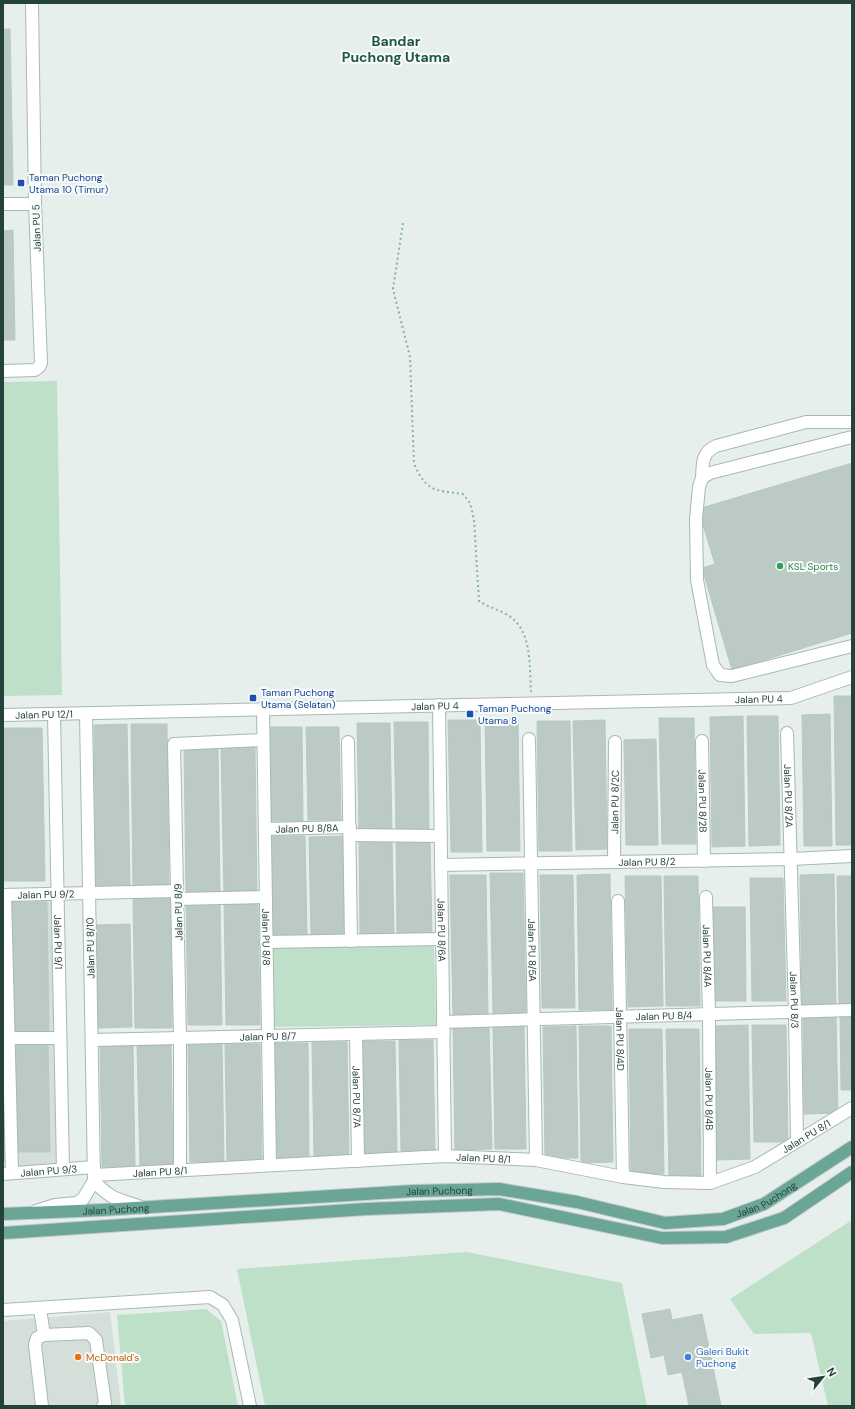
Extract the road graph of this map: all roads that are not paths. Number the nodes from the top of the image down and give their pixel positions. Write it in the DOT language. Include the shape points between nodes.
graph roads {
  1 [pos="32,3"];
  2 [pos="3,204"];
  3 [pos="35,204"];
  4 [pos="3,371"];
  5 [pos="852,422"];
  6 [pos="852,436"];
  7 [pos="702,478"];
  8 [pos="852,646"];
  9 [pos="852,677"];
  10 [pos="438,705"];
  11 [pos="263,709"];
  12 [pos="54,714"];
  13 [pos="86,714"];
  14 [pos="3,715"];
  15 [pos="787,733"];
  16 [pos="529,739"];
  17 [pos="263,740"];
  18 [pos="702,741"];
  19 [pos="348,742"];
  20 [pos="616,742"];
  21 [pos="264,829"];
  22 [pos="350,831"];
  23 [pos="440,836"];
  24 [pos="852,856"];
  25 [pos="791,860"];
  26 [pos="704,861"];
  27 [pos="614,862"];
  28 [pos="530,863"];
  29 [pos="441,865"];
  30 [pos="58,894"];
  31 [pos="89,894"];
  32 [pos="4,895"];
  33 [pos="177,895"];
  34 [pos="266,897"];
  35 [pos="706,897"];
  36 [pos="618,901"];
  37 [pos="442,939"];
  38 [pos="351,941"];
  39 [pos="266,942"];
  40 [pos="852,1010"];
  41 [pos="795,1011"];
  42 [pos="709,1014"];
  43 [pos="619,1017"];
  44 [pos="532,1018"];
  45 [pos="444,1027"];
  46 [pos="356,1034"];
  47 [pos="268,1036"];
  48 [pos="6,1038"];
  49 [pos="60,1038"];
  50 [pos="180,1038"];
  51 [pos="92,1040"];
  52 [pos="852,1108"];
  53 [pos="797,1140"];
  54 [pos="852,1147"];
  55 [pos="445,1156"];
  56 [pos="536,1160"];
  57 [pos="358,1161"];
  58 [pos="270,1165"];
  59 [pos="63,1169"];
  60 [pos="180,1170"];
  61 [pos="852,1172"];
  62 [pos="8,1174"];
  63 [pos="94,1174"];
  64 [pos="623,1177"];
  65 [pos="852,1180"];
  66 [pos="710,1183"];
  67 [pos="807,1202"];
  68 [pos="141,1207"];
  69 [pos="30,1213"];
  70 [pos="3,1214"];
  71 [pos="3,1233"];
  72 [pos="40,1308"];
  73 [pos="3,1310"];
  74 [pos="44,1334"];
  75 [pos="42,1406"];
  76 [pos="103,1406"];
  77 [pos="250,1406"];
  1 -- 3 [label="street, Jalan PU 5"];
  2 -- 3 [label="street"];
  3 -- 4 [label="street, Jalan PU 5" via="41,363 35,370"];
  5 -- 7 [label="street" via="806,422 716,446 706,451"];
  6 -- 7 [label="street" via="710,472"];
  7 -- 8 [label="street" via="696,519 697,580 716,670 720,675 732,676"];
  9 -- 10 [label="street, Jalan PU 4" via="790,698"];
  10 -- 11 [label="street, Jalan PU 4"];
  10 -- 23 [label="street, Jalan PU 8/6A"];
  11 -- 13 [label="street, Jalan PU 4"];
  11 -- 17 [label="street, Jalan PU 8/8"];
  12 -- 13 [label="street, Jalan PU 12/1"];
  12 -- 14 [label="street, Jalan PU 12/1"];
  12 -- 30 [label="street, Jalan PU 9/1"];
  13 -- 31 [label="street, Jalan PU 8/10"];
  15 -- 25 [label="street, Jalan PU 8/2A"];
  16 -- 28 [label="street, Jalan PU 8/5A"];
  17 -- 21 [label="street, Jalan PU 8/8"];
  17 -- 33 [label="street, Jalan PU 8/9" via="174,744"];
  18 -- 26 [label="street, Jalan PU 8/2B"];
  19 -- 22 [label="street"];
  20 -- 27 [label="street, Jalan PU 8/2C"];
  21 -- 22 [label="street, Jalan PU 8/8A"];
  21 -- 34 [label="street, Jalan PU 8/8"];
  22 -- 23 [label="street, Jalan PU 8/8A"];
  22 -- 38 [label="street"];
  23 -- 29 [label="street, Jalan PU 8/6A"];
  24 -- 25 [label="street, Jalan PU 8/2"];
  25 -- 26 [label="street, Jalan PU 8/2"];
  25 -- 41 [label="street, Jalan PU 8/3"];
  26 -- 27 [label="street, Jalan PU 8/2"];
  27 -- 28 [label="street, Jalan PU 8/2"];
  28 -- 29 [label="street, Jalan PU 8/2"];
  28 -- 44 [label="street, Jalan PU 8/5A"];
  29 -- 37 [label="street, Jalan PU 8/6A"];
  30 -- 31 [label="street, Jalan PU 9/2"];
  30 -- 32 [label="street, Jalan PU 9/2"];
  30 -- 49 [label="street, Jalan PU 9/1"];
  31 -- 33 [label="street, Jalan PU 9/2"];
  31 -- 51 [label="street, Jalan PU 8/10"];
  32 -- 48 [label="street"];
  33 -- 34 [label="street, Jalan PU 9/2"];
  33 -- 50 [label="street, Jalan PU 8/9"];
  34 -- 39 [label="street, Jalan PU 8/8"];
  35 -- 42 [label="street, Jalan PU 8/4A"];
  36 -- 43 [label="street, Jalan PU 8/4D"];
  37 -- 38 [label="street"];
  37 -- 45 [label="street, Jalan PU 8/6A"];
  38 -- 39 [label="street"];
  39 -- 47 [label="street, Jalan PU 8/8"];
  40 -- 41 [label="street, Jalan PU 8/4"];
  41 -- 42 [label="street, Jalan PU 8/4"];
  41 -- 53 [label="street, Jalan PU 8/3"];
  42 -- 43 [label="street, Jalan PU 8/4"];
  42 -- 66 [label="street, Jalan PU 8/4B"];
  43 -- 44 [label="street, Jalan PU 8/4"];
  43 -- 64 [label="street, Jalan PU 8/4D"];
  44 -- 45 [label="street, Jalan PU 8/4"];
  44 -- 56 [label="street, Jalan PU 8/5A"];
  45 -- 46 [label="street, Jalan PU 8/7"];
  45 -- 55 [label="street, Jalan PU 8/6A"];
  46 -- 47 [label="street, Jalan PU 8/7"];
  46 -- 57 [label="street, Jalan PU 8/7A"];
  47 -- 50 [label="street, Jalan PU 8/7"];
  47 -- 58 [label="street, Jalan PU 8/8"];
  48 -- 49 [label="street"];
  48 -- 62 [label="street"];
  49 -- 59 [label="street, Jalan PU 9/1"];
  50 -- 51 [label="street, Jalan PU 8/7"];
  50 -- 60 [label="street, Jalan PU 8/9"];
  51 -- 63 [label="street, Jalan PU 8/10"];
  52 -- 53 [label="street, Jalan PU 8/1"];
  53 -- 66 [label="street, Jalan PU 8/1" via="755,1167"];
  54 -- 68 [label="main road, Jalan Puchong" via="764,1204 723,1219 665,1223 577,1202 499,1189"];
  55 -- 56 [label="street, Jalan PU 8/1"];
  55 -- 57 [label="street, Jalan PU 8/1"];
  56 -- 64 [label="street, Jalan PU 8/1"];
  57 -- 58 [label="street, Jalan PU 8/1"];
  58 -- 60 [label="street, Jalan PU 8/1"];
  59 -- 62 [label="street, Jalan PU 9/3"];
  59 -- 63 [label="street, Jalan PU 9/3"];
  60 -- 63 [label="street, Jalan PU 8/1"];
  61 -- 67 [label="main road, Jalan Puchong"];
  63 -- 68 [label="street" via="106,1194"];
  63 -- 69 [label="street" via="83,1199 77,1203 55,1205"];
  64 -- 66 [label="street, Jalan PU 8/1" via="664,1182"];
  65 -- 67 [label="main road"];
  67 -- 71 [label="main road, Jalan Puchong" via="784,1218 726,1237 662,1238 499,1204 358,1210"];
  68 -- 69 [label="main road, Jalan Puchong"];
  69 -- 70 [label="main road, Jalan Puchong"];
  72 -- 73 [label="street"];
  72 -- 74 [label="street"];
  72 -- 77 [label="street" via="210,1297 223,1305 232,1320"];
  74 -- 75 [label="street" via="36,1338 35,1345"];
  74 -- 76 [label="street" via="94,1335 104,1395"];
}
